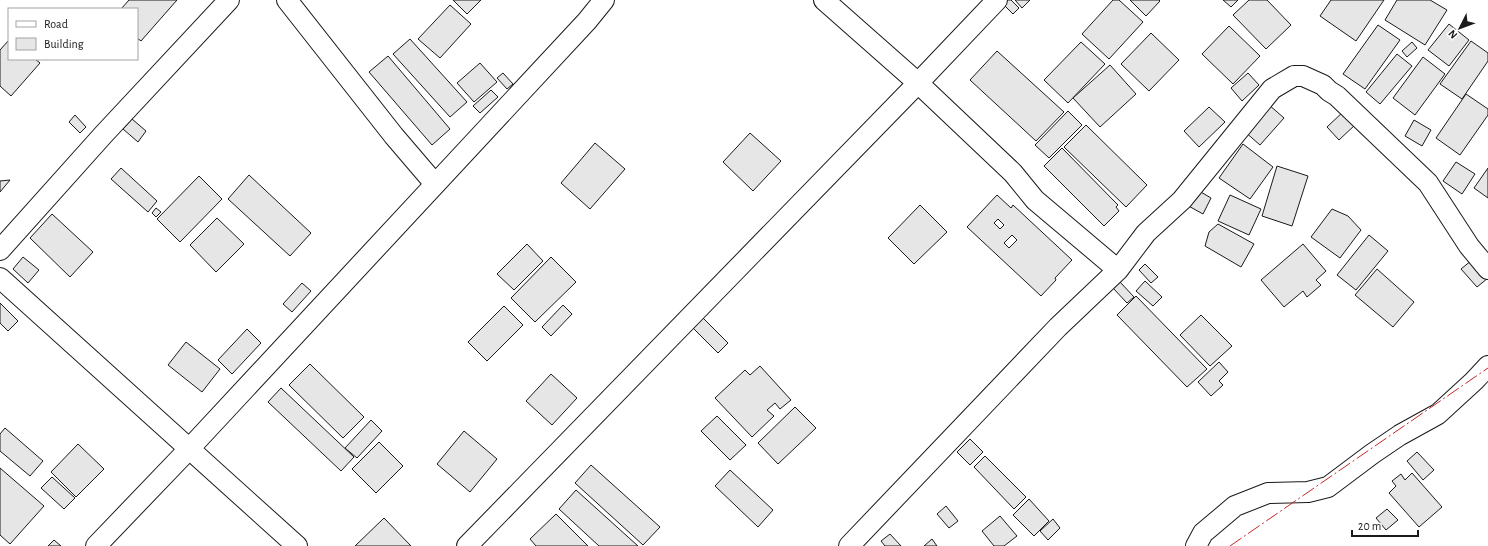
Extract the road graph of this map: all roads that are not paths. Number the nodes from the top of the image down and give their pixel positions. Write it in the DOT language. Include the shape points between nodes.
graph roads {
  1 [pos="229,0"];
  2 [pos="287,0"];
  3 [pos="604,0"];
  4 [pos="824,0"];
  5 [pos="997,0"];
  6 [pos="918,83"];
  7 [pos="435,184"];
  8 [pos="0,250"];
  9 [pos="1488,269"];
  10 [pos="1118,270"];
  11 [pos="0,278"];
  12 [pos="1488,366"];
  13 [pos="189,449"];
  14 [pos="96,546"];
  15 [pos="297,546"];
  16 [pos="467,546"];
  17 [pos="849,546"];
  18 [pos="1196,546"];
  1 -- 8 [label="street"];
  2 -- 7 [label="street"];
  3 -- 7 [label="street"];
  4 -- 6 [label="street"];
  5 -- 6 [label="street"];
  6 -- 10 [label="street" via="1013,173 1035,200"];
  6 -- 16 [label="street"];
  7 -- 13 [label="street"];
  9 -- 10 [label="street" via="1469,246 1428,183 1337,96 1323,85 1303,76 1294,76 1272,89 1182,200 1146,233"];
  10 -- 17 [label="street" via="1058,327"];
  11 -- 13 [label="street"];
  12 -- 18 [label="street" via="1438,414 1400,435 1328,487 1308,492 1268,493 1235,506 1204,533"];
  13 -- 14 [label="street"];
  13 -- 15 [label="street"];
}
